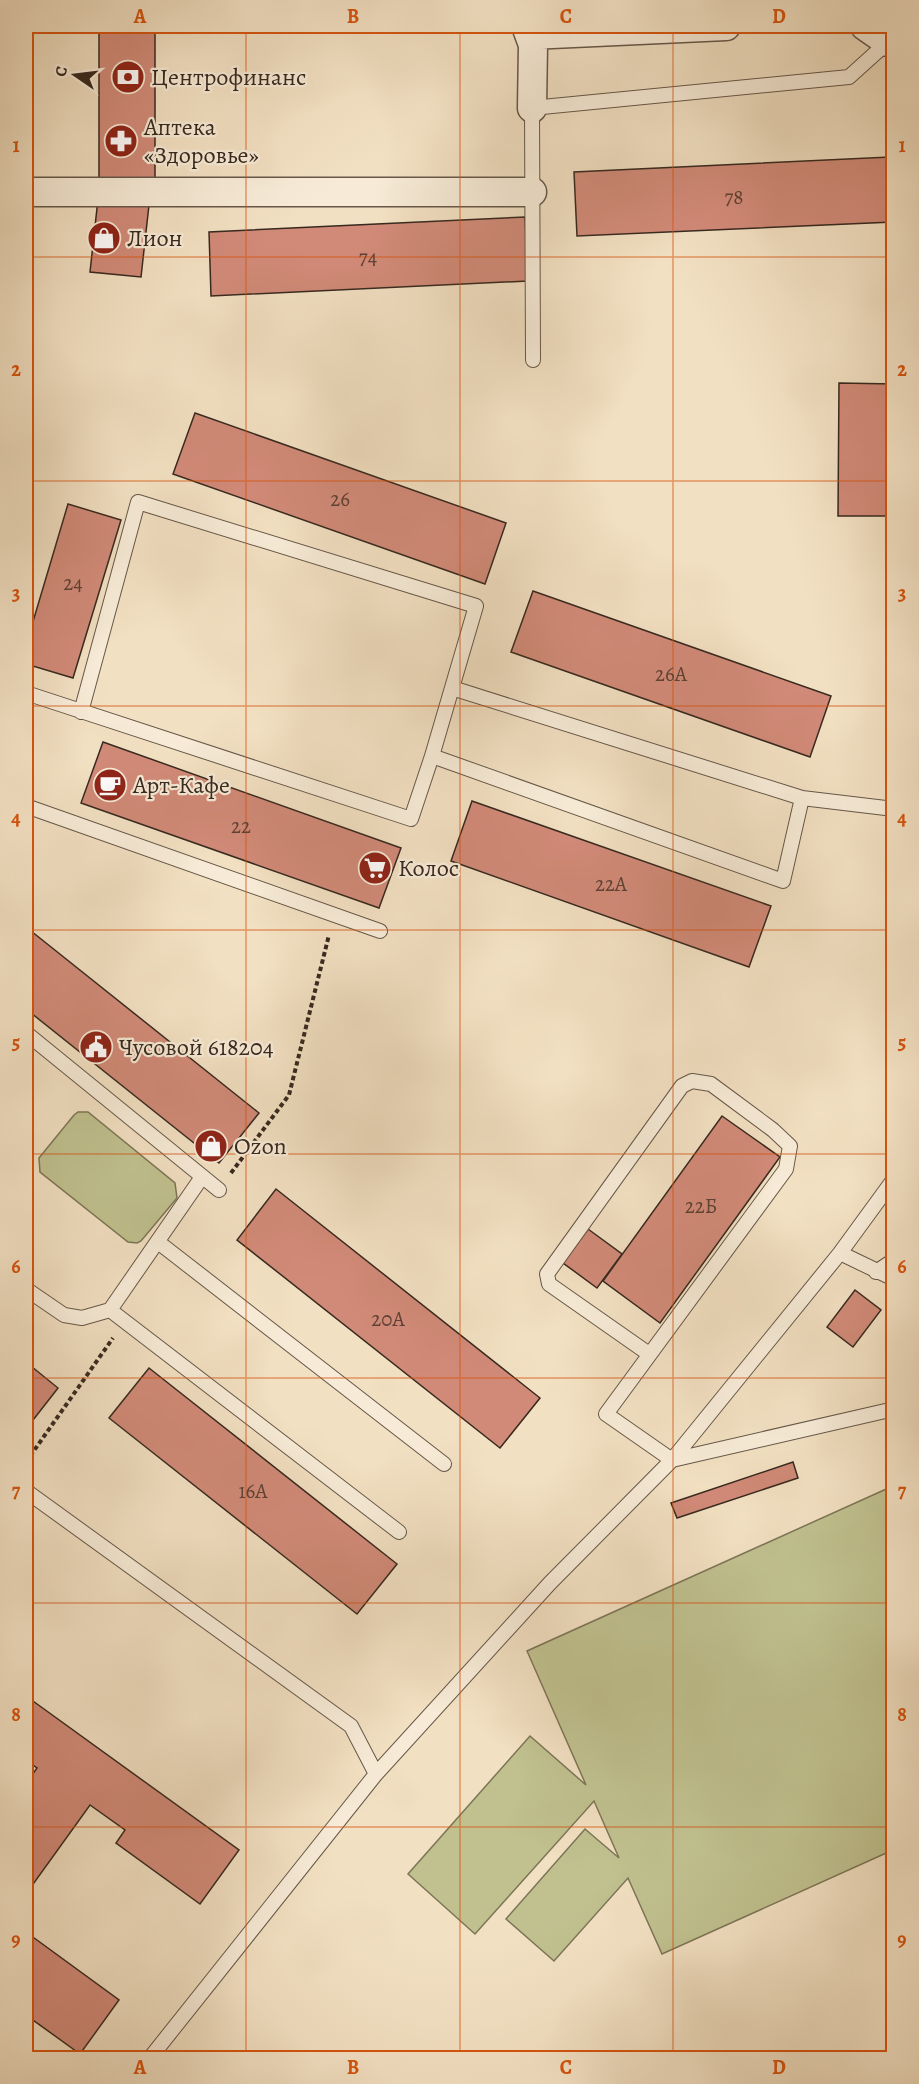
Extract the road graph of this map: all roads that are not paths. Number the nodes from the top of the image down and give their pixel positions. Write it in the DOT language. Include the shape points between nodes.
graph roads {
  1 [pos="726,26"];
  2 [pos="865,26"];
  3 [pos="528,30"];
  4 [pos="891,39"];
  5 [pos="532,108"];
  6 [pos="26,192"];
  7 [pos="532,192"];
  8 [pos="533,360"];
  9 [pos="452,688"];
  10 [pos="26,693"];
  11 [pos="81,712"];
  12 [pos="432,756"];
  13 [pos="802,798"];
  14 [pos="26,806"];
  15 [pos="894,809"];
  16 [pos="380,931"];
  17 [pos="26,1033"];
  18 [pos="202,1177"];
  19 [pos="894,1179"];
  20 [pos="219,1190"];
  21 [pos="158,1242"];
  22 [pos="840,1253"];
  23 [pos="894,1260"];
  24 [pos="876,1272"];
  25 [pos="894,1279"];
  26 [pos="26,1289"];
  27 [pos="110,1310"];
  28 [pos="649,1354"];
  29 [pos="894,1409"];
  30 [pos="672,1460"];
  31 [pos="444,1464"];
  32 [pos="26,1491"];
  33 [pos="399,1532"];
  34 [pos="376,1774"];
  35 [pos="150,2058"];
  1 -- 3 [label="street"];
  2 -- 4 [label="street"];
  3 -- 5 [label="street" via="533,45"];
  4 -- 5 [label="lane" via="849,77"];
  5 -- 7 [label="lane"];
  6 -- 7 [label="street"];
  7 -- 8 [label="lane"];
  9 -- 11 [label="lane" via="476,606 138,502"];
  9 -- 12 [label="lane"];
  9 -- 13 [label="lane"];
  10 -- 11 [label="lane"];
  11 -- 12 [label="lane" via="411,819"];
  12 -- 13 [label="lane" via="783,881"];
  13 -- 15 [label="lane"];
  14 -- 16 [label="lane"];
  17 -- 18 [label="lane"];
  18 -- 20 [label="lane"];
  18 -- 21 [label="lane"];
  19 -- 22 [label="lane"];
  21 -- 27 [label="lane"];
  21 -- 31 [label="lane"];
  22 -- 24 [label="lane"];
  22 -- 30 [label="lane"];
  23 -- 24 [label="lane"];
  24 -- 25 [label="lane"];
  26 -- 27 [label="lane" via="64,1315 82,1318"];
  27 -- 33 [label="lane"];
  28 -- 28 [label="lane" via="786,1169 790,1146 711,1084 692,1081 682,1086 547,1274 549,1284"];
  28 -- 30 [label="lane" via="606,1413"];
  29 -- 30 [label="lane"];
  30 -- 34 [label="lane" via="550,1583"];
  32 -- 34 [label="lane" via="351,1726"];
  34 -- 35 [label="lane"];
}
